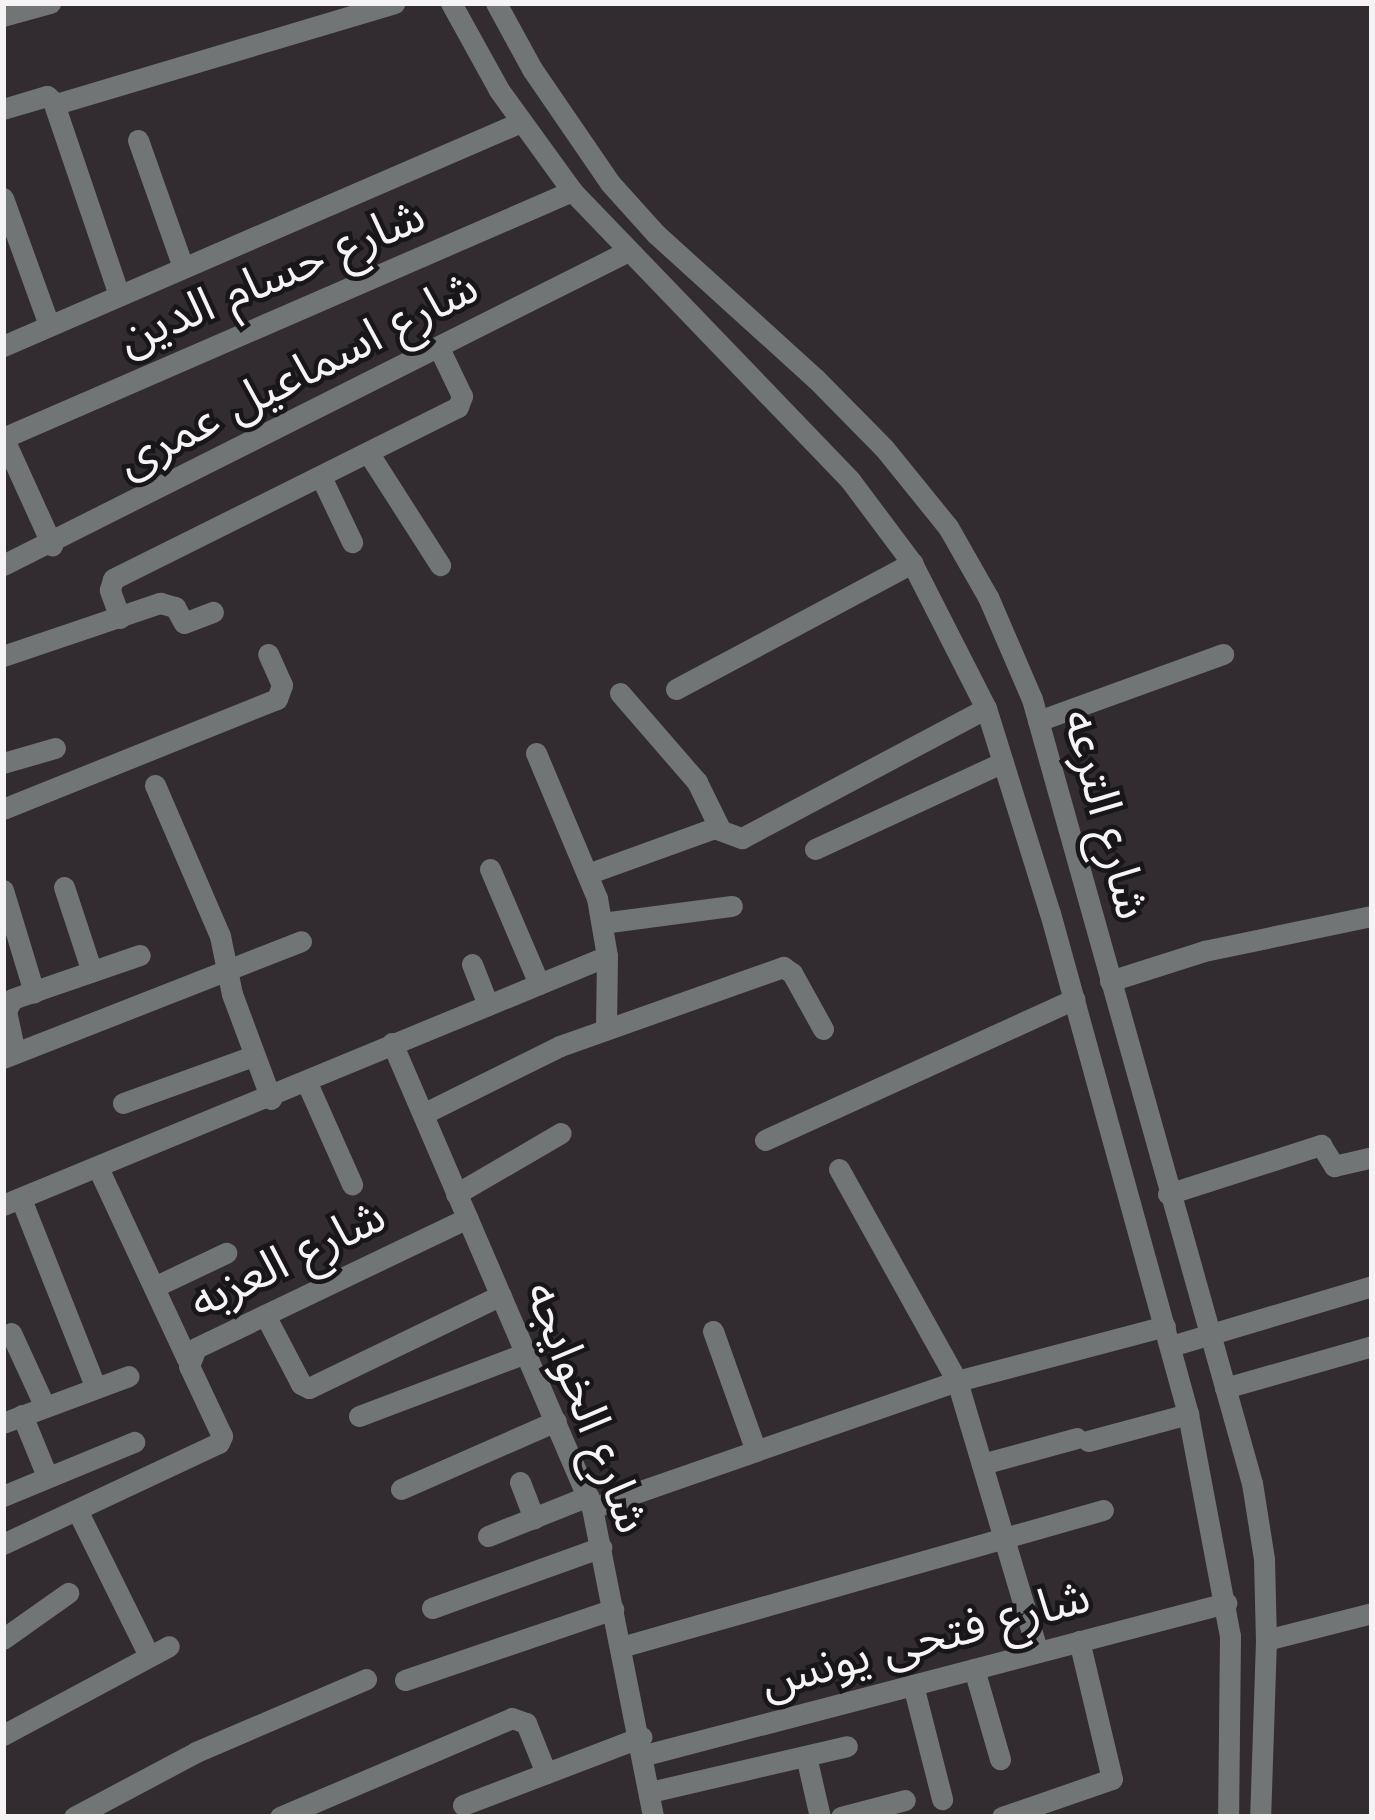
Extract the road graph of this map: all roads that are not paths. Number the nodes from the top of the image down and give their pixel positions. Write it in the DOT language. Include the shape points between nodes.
graph roads {
  1 [pos="50,3"];
  2 [pos="394,3"];
  3 [pos="451,3"];
  4 [pos="496,3"];
  5 [pos="3,16"];
  6 [pos="54,104"];
  7 [pos="3,109"];
  8 [pos="521,122"];
  9 [pos="138,140"];
  10 [pos="572,190"];
  11 [pos="3,198"];
  12 [pos="628,251"];
  13 [pos="182,264"];
  14 [pos="118,292"];
  15 [pos="49,325"];
  16 [pos="3,346"];
  17 [pos="439,348"];
  18 [pos="3,437"];
  19 [pos="369,454"];
  20 [pos="322,479"];
  21 [pos="352,542"];
  22 [pos="52,545"];
  23 [pos="912,563"];
  24 [pos="3,565"];
  25 [pos="440,566"];
  26 [pos="213,612"];
  27 [pos="120,618"];
  28 [pos="268,654"];
  29 [pos="1223,654"];
  30 [pos="3,656"];
  31 [pos="676,689"];
  32 [pos="620,693"];
  33 [pos="986,708"];
  34 [pos="1038,721"];
  35 [pos="55,748"];
  36 [pos="536,753"];
  37 [pos="1003,762"];
  38 [pos="3,763"];
  39 [pos="155,785"];
  40 [pos="3,809"];
  41 [pos="719,827"];
  42 [pos="815,849"];
  43 [pos="490,869"];
  44 [pos="590,874"];
  45 [pos="64,887"];
  46 [pos="3,890"];
  47 [pos="733,906"];
  48 [pos="1372,916"];
  49 [pos="602,923"];
  50 [pos="302,941"];
  51 [pos="140,955"];
  52 [pos="607,956"];
  53 [pos="472,964"];
  54 [pos="92,972"];
  55 [pos="227,972"];
  56 [pos="1110,981"];
  57 [pos="539,984"];
  58 [pos="34,992"];
  59 [pos="1074,998"];
  60 [pos="488,1005"];
  61 [pos="606,1028"];
  62 [pos="823,1029"];
  63 [pos="392,1043"];
  64 [pos="9,1056"];
  65 [pos="253,1056"];
  66 [pos="307,1082"];
  67 [pos="271,1099"];
  68 [pos="123,1103"];
  69 [pos="423,1114"];
  70 [pos="561,1133"];
  71 [pos="765,1140"];
  72 [pos="1372,1157"];
  73 [pos="839,1168"];
  74 [pos="99,1170"];
  75 [pos="352,1184"];
  76 [pos="456,1194"];
  77 [pos="1168,1194"];
  78 [pos="12,1202"];
  79 [pos="467,1218"];
  80 [pos="226,1253"];
  81 [pos="1372,1286"];
  82 [pos="154,1287"];
  83 [pos="501,1295"];
  84 [pos="265,1315"];
  85 [pos="713,1331"];
  86 [pos="11,1333"];
  87 [pos="1168,1336"];
  88 [pos="1210,1336"];
  89 [pos="1372,1346"];
  90 [pos="526,1353"];
  91 [pos="187,1359"];
  92 [pos="128,1376"];
  93 [pos="957,1381"];
  94 [pos="97,1388"];
  95 [pos="1225,1388"];
  96 [pos="45,1407"];
  97 [pos="1188,1414"];
  98 [pos="359,1416"];
  99 [pos="13,1419"];
  100 [pos="556,1421"];
  101 [pos="134,1442"];
  102 [pos="756,1450"];
  103 [pos="982,1464"];
  104 [pos="47,1476"];
  105 [pos="520,1482"];
  106 [pos="401,1489"];
  107 [pos="3,1496"];
  108 [pos="590,1502"];
  109 [pos="77,1510"];
  110 [pos="1103,1510"];
  111 [pos="534,1518"];
  112 [pos="488,1536"];
  113 [pos="1005,1540"];
  114 [pos="3,1544"];
  115 [pos="601,1547"];
  116 [pos="68,1593"];
  117 [pos="1226,1603"];
  118 [pos="432,1608"];
  119 [pos="614,1609"];
  120 [pos="1372,1612"];
  121 [pos="3,1639"];
  122 [pos="1266,1640"];
  123 [pos="1079,1641"];
  124 [pos="621,1647"];
  125 [pos="1038,1652"];
  126 [pos="974,1669"];
  127 [pos="366,1679"];
  128 [pos="405,1680"];
  129 [pos="913,1685"];
  130 [pos="3,1735"];
  131 [pos="643,1746"];
  132 [pos="847,1746"];
  133 [pos="806,1756"];
  134 [pos="1000,1759"];
  135 [pos="547,1773"];
  136 [pos="650,1792"];
  137 [pos="942,1799"];
  138 [pos="905,1800"];
  139 [pos="463,1804"];
  140 [pos="74,1817"];
  141 [pos="280,1817"];
  142 [pos="653,1817"];
  143 [pos="820,1817"];
  144 [pos="841,1817"];
  145 [pos="1002,1817"];
  146 [pos="1228,1817"];
  147 [pos="1260,1817"];
  1 -- 5 [label="street"];
  2 -- 6 [label="street"];
  3 -- 8 [label="street, شارع الترعه"];
  4 -- 34 [label="street, شارع الترعه" via="610,183 829,392 948,527 988,597"];
  6 -- 7 [label="street" via="47,96"];
  6 -- 14 [label="street"];
  8 -- 10 [label="street, شارع الترعه"];
  8 -- 13 [label="street"];
  9 -- 13 [label="street"];
  10 -- 12 [label="street, شارع الترعه"];
  10 -- 18 [label="street, شارع حسام الدين"];
  11 -- 15 [label="street"];
  12 -- 17 [label="street, شارع اسماعيل عمرى"];
  12 -- 23 [label="street, شارع الترعه" via="850,480"];
  13 -- 14 [label="street"];
  14 -- 15 [label="street"];
  15 -- 16 [label="street"];
  17 -- 19 [label="street" via="462,396 458,407"];
  17 -- 22 [label="street, شارع اسماعيل عمرى"];
  18 -- 22 [label="street"];
  19 -- 20 [label="street"];
  19 -- 25 [label="street"];
  20 -- 21 [label="street"];
  20 -- 27 [label="street" via="113,579"];
  22 -- 24 [label="street, شارع اسماعيل عمرى"];
  23 -- 31 [label="street"];
  23 -- 33 [label="street, شارع الترعه"];
  26 -- 27 [label="street" via="184,622 175,607 160,603"];
  27 -- 30 [label="street"];
  28 -- 40 [label="street" via="282,685 277,699"];
  29 -- 34 [label="street"];
  32 -- 41 [label="street" via="697,782"];
  33 -- 37 [label="street, شارع الترعه"];
  33 -- 41 [label="street" via="742,838"];
  34 -- 56 [label="street, شارع الترعه"];
  35 -- 38 [label="street"];
  36 -- 44 [label="street"];
  37 -- 42 [label="street"];
  37 -- 59 [label="street, شارع الترعه"];
  39 -- 55 [label="street" via="220,936"];
  41 -- 44 [label="street"];
  43 -- 57 [label="street"];
  44 -- 49 [label="street"];
  45 -- 54 [label="street"];
  46 -- 58 [label="street"];
  47 -- 49 [label="street"];
  48 -- 56 [label="street" via="1204,951"];
  49 -- 52 [label="street"];
  50 -- 55 [label="street"];
  51 -- 54 [label="street"];
  52 -- 57 [label="street"];
  52 -- 61 [label="street"];
  53 -- 60 [label="street"];
  54 -- 58 [label="street"];
  55 -- 64 [label="street"];
  55 -- 65 [label="street"];
  56 -- 77 [label="street, شارع الترعه"];
  57 -- 60 [label="street"];
  58 -- 64 [label="street" via="6,1005"];
  59 -- 71 [label="street"];
  59 -- 87 [label="street, شارع الترعه"];
  60 -- 63 [label="street"];
  61 -- 62 [label="street" via="788,968"];
  61 -- 69 [label="street"];
  63 -- 66 [label="street"];
  63 -- 69 [label="street, شارع الخوايجه"];
  65 -- 67 [label="street"];
  65 -- 68 [label="street"];
  66 -- 67 [label="street"];
  66 -- 75 [label="street"];
  67 -- 74 [label="street"];
  69 -- 76 [label="street, شارع الخوايجه"];
  70 -- 76 [label="street"];
  72 -- 77 [label="street" via="1334,1166 1321,1145"];
  73 -- 93 [label="street"];
  74 -- 78 [label="street"];
  74 -- 82 [label="street"];
  76 -- 79 [label="street, شارع الخوايجه"];
  77 -- 88 [label="street, شارع الترعه"];
  78 -- 94 [label="street"];
  79 -- 83 [label="street, شارع الخوايجه"];
  79 -- 84 [label="street, شارع العزبه"];
  80 -- 82 [label="street"];
  81 -- 88 [label="street"];
  82 -- 91 [label="street"];
  83 -- 84 [label="street" via="309,1388"];
  83 -- 90 [label="street, شارع الخوايجه"];
  84 -- 91 [label="street, شارع العزبه"];
  85 -- 102 [label="street"];
  86 -- 96 [label="street"];
  87 -- 88 [label="street"];
  87 -- 93 [label="street"];
  87 -- 97 [label="street, شارع الترعه"];
  88 -- 95 [label="street, شارع الترعه"];
  89 -- 95 [label="street"];
  90 -- 98 [label="street"];
  90 -- 100 [label="street, شارع الخوايجه"];
  91 -- 109 [label="street, شارع العزبه" via="219,1443"];
  92 -- 94 [label="street"];
  93 -- 102 [label="street"];
  93 -- 103 [label="street"];
  94 -- 96 [label="street"];
  95 -- 122 [label="street, شارع الترعه" via="1252,1483"];
  96 -- 99 [label="street"];
  97 -- 103 [label="street"];
  97 -- 117 [label="street, شارع الترعه"];
  99 -- 104 [label="street"];
  100 -- 106 [label="street"];
  100 -- 108 [label="street, شارع الخوايجه"];
  101 -- 104 [label="street"];
  102 -- 108 [label="street"];
  103 -- 113 [label="street"];
  104 -- 107 [label="street"];
  105 -- 111 [label="street"];
  108 -- 111 [label="street"];
  108 -- 115 [label="street, شارع الخوايجه"];
  109 -- 114 [label="street, شارع العزبه"];
  109 -- 130 [label="street" via="159,1651"];
  110 -- 113 [label="street"];
  111 -- 112 [label="street"];
  113 -- 124 [label="street"];
  113 -- 125 [label="street"];
  115 -- 118 [label="street"];
  115 -- 119 [label="street, شارع الخوايجه"];
  116 -- 121 [label="street"];
  117 -- 123 [label="street, شارع فتحى يونس"];
  117 -- 146 [label="street, شارع الترعه"];
  119 -- 124 [label="street, شارع الخوايجه"];
  119 -- 128 [label="street"];
  120 -- 122 [label="street"];
  122 -- 147 [label="street, شارع الترعه"];
  123 -- 125 [label="street, شارع فتحى يونس"];
  123 -- 145 [label="street" via="1115,1773"];
  124 -- 131 [label="street, شارع الخوايجه"];
  125 -- 126 [label="street, شارع فتحى يونس"];
  126 -- 129 [label="street, شارع فتحى يونس"];
  126 -- 134 [label="street"];
  127 -- 140 [label="street"];
  129 -- 131 [label="street, شارع فتحى يونس"];
  129 -- 137 [label="street"];
  131 -- 135 [label="street, شارع فتحى يونس"];
  131 -- 136 [label="street, شارع الخوايجه"];
  132 -- 133 [label="street"];
  133 -- 136 [label="street"];
  133 -- 143 [label="street"];
  135 -- 139 [label="street, شارع فتحى يونس"];
  135 -- 141 [label="street" via="526,1723 512,1718"];
  136 -- 142 [label="street, شارع الخوايجه"];
  138 -- 144 [label="street"];
}
